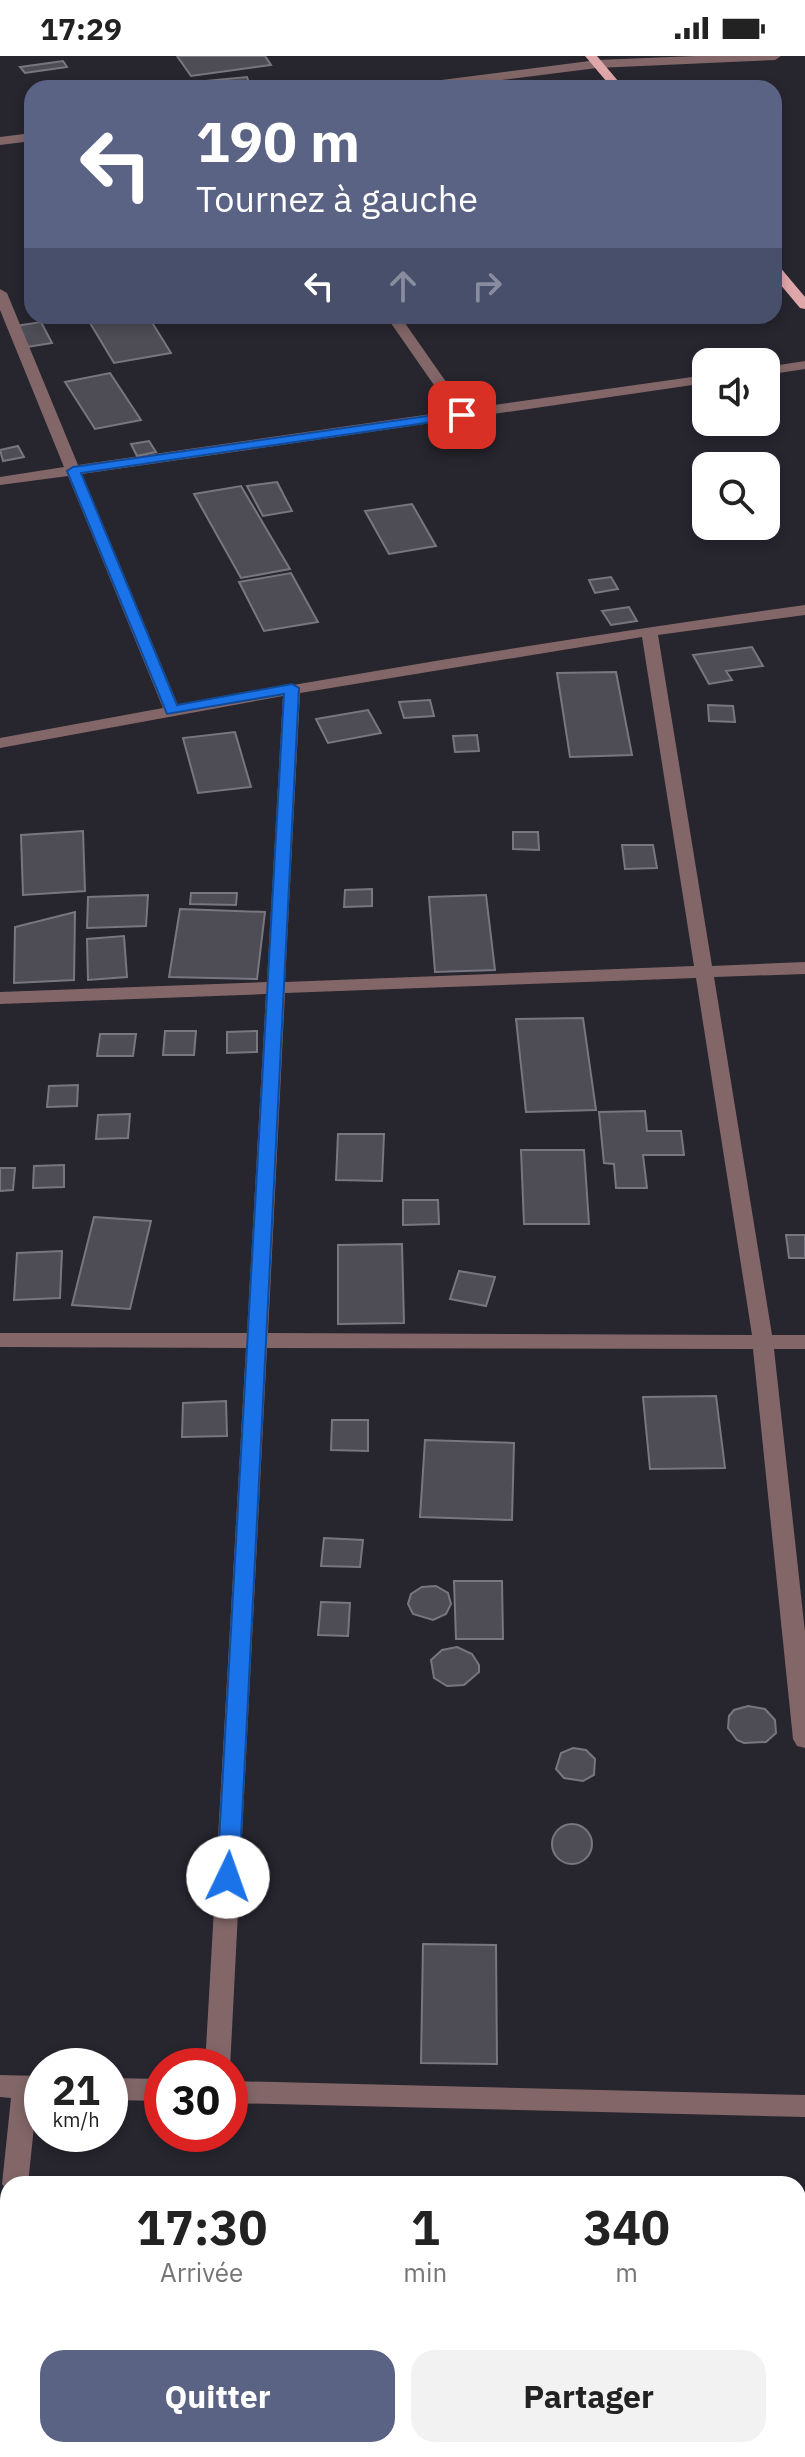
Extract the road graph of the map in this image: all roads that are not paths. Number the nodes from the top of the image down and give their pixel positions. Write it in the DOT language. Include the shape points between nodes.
graph roads {
  1 [pos="775,56"];
  2 [pos="594,60"];
  3 [pos="463,80"];
  4 [pos="611,80"];
  5 [pos="24,138"];
  6 [pos="0,141"];
  7 [pos="782,278"];
  8 [pos="0,295"];
  9 [pos="805,305"];
  10 [pos="399,324"];
  11 [pos="805,365"];
  12 [pos="780,369"];
  13 [pos="692,381"];
  14 [pos="462,415"];
  15 [pos="73,471"];
  16 [pos="0,481"];
  17 [pos="805,610"];
  18 [pos="649,630"];
  19 [pos="292,688"];
  20 [pos="172,711"];
  21 [pos="0,743"];
  22 [pos="805,968"];
  23 [pos="703,972"];
  24 [pos="276,988"];
  25 [pos="0,998"];
  26 [pos="0,1340"];
  27 [pos="257,1341"];
  28 [pos="763,1342"];
  29 [pos="805,1342"];
  30 [pos="805,1739"];
  31 [pos="219,2048"];
  32 [pos="22,2087"];
  33 [pos="248,2092"];
  34 [pos="805,2106"];
  35 [pos="16,2176"];
  1 -- 2 [label="street"];
  2 -- 3 [label="street"];
  2 -- 4 [label="main road"];
  5 -- 6 [label="street"];
  7 -- 9 [label="main road"];
  8 -- 15 [label="street"];
  10 -- 14 [label="street"];
  11 -- 12 [label="street"];
  13 -- 14 [label="street"];
  14 -- 15 [label="street"];
  15 -- 16 [label="street"];
  15 -- 20 [label="street"];
  17 -- 18 [label="street"];
  18 -- 19 [label="street"];
  18 -- 23 [label="street"];
  19 -- 20 [label="street"];
  19 -- 24 [label="street"];
  20 -- 21 [label="street"];
  22 -- 23 [label="street"];
  23 -- 24 [label="street"];
  23 -- 28 [label="street"];
  24 -- 25 [label="street"];
  24 -- 27 [label="street"];
  26 -- 27 [label="street"];
  27 -- 28 [label="street"];
  27 -- 31 [label="street"];
  28 -- 29 [label="street"];
  28 -- 30 [label="street"];
  32 -- 35 [label="street"];
  33 -- 34 [label="street"];
}
